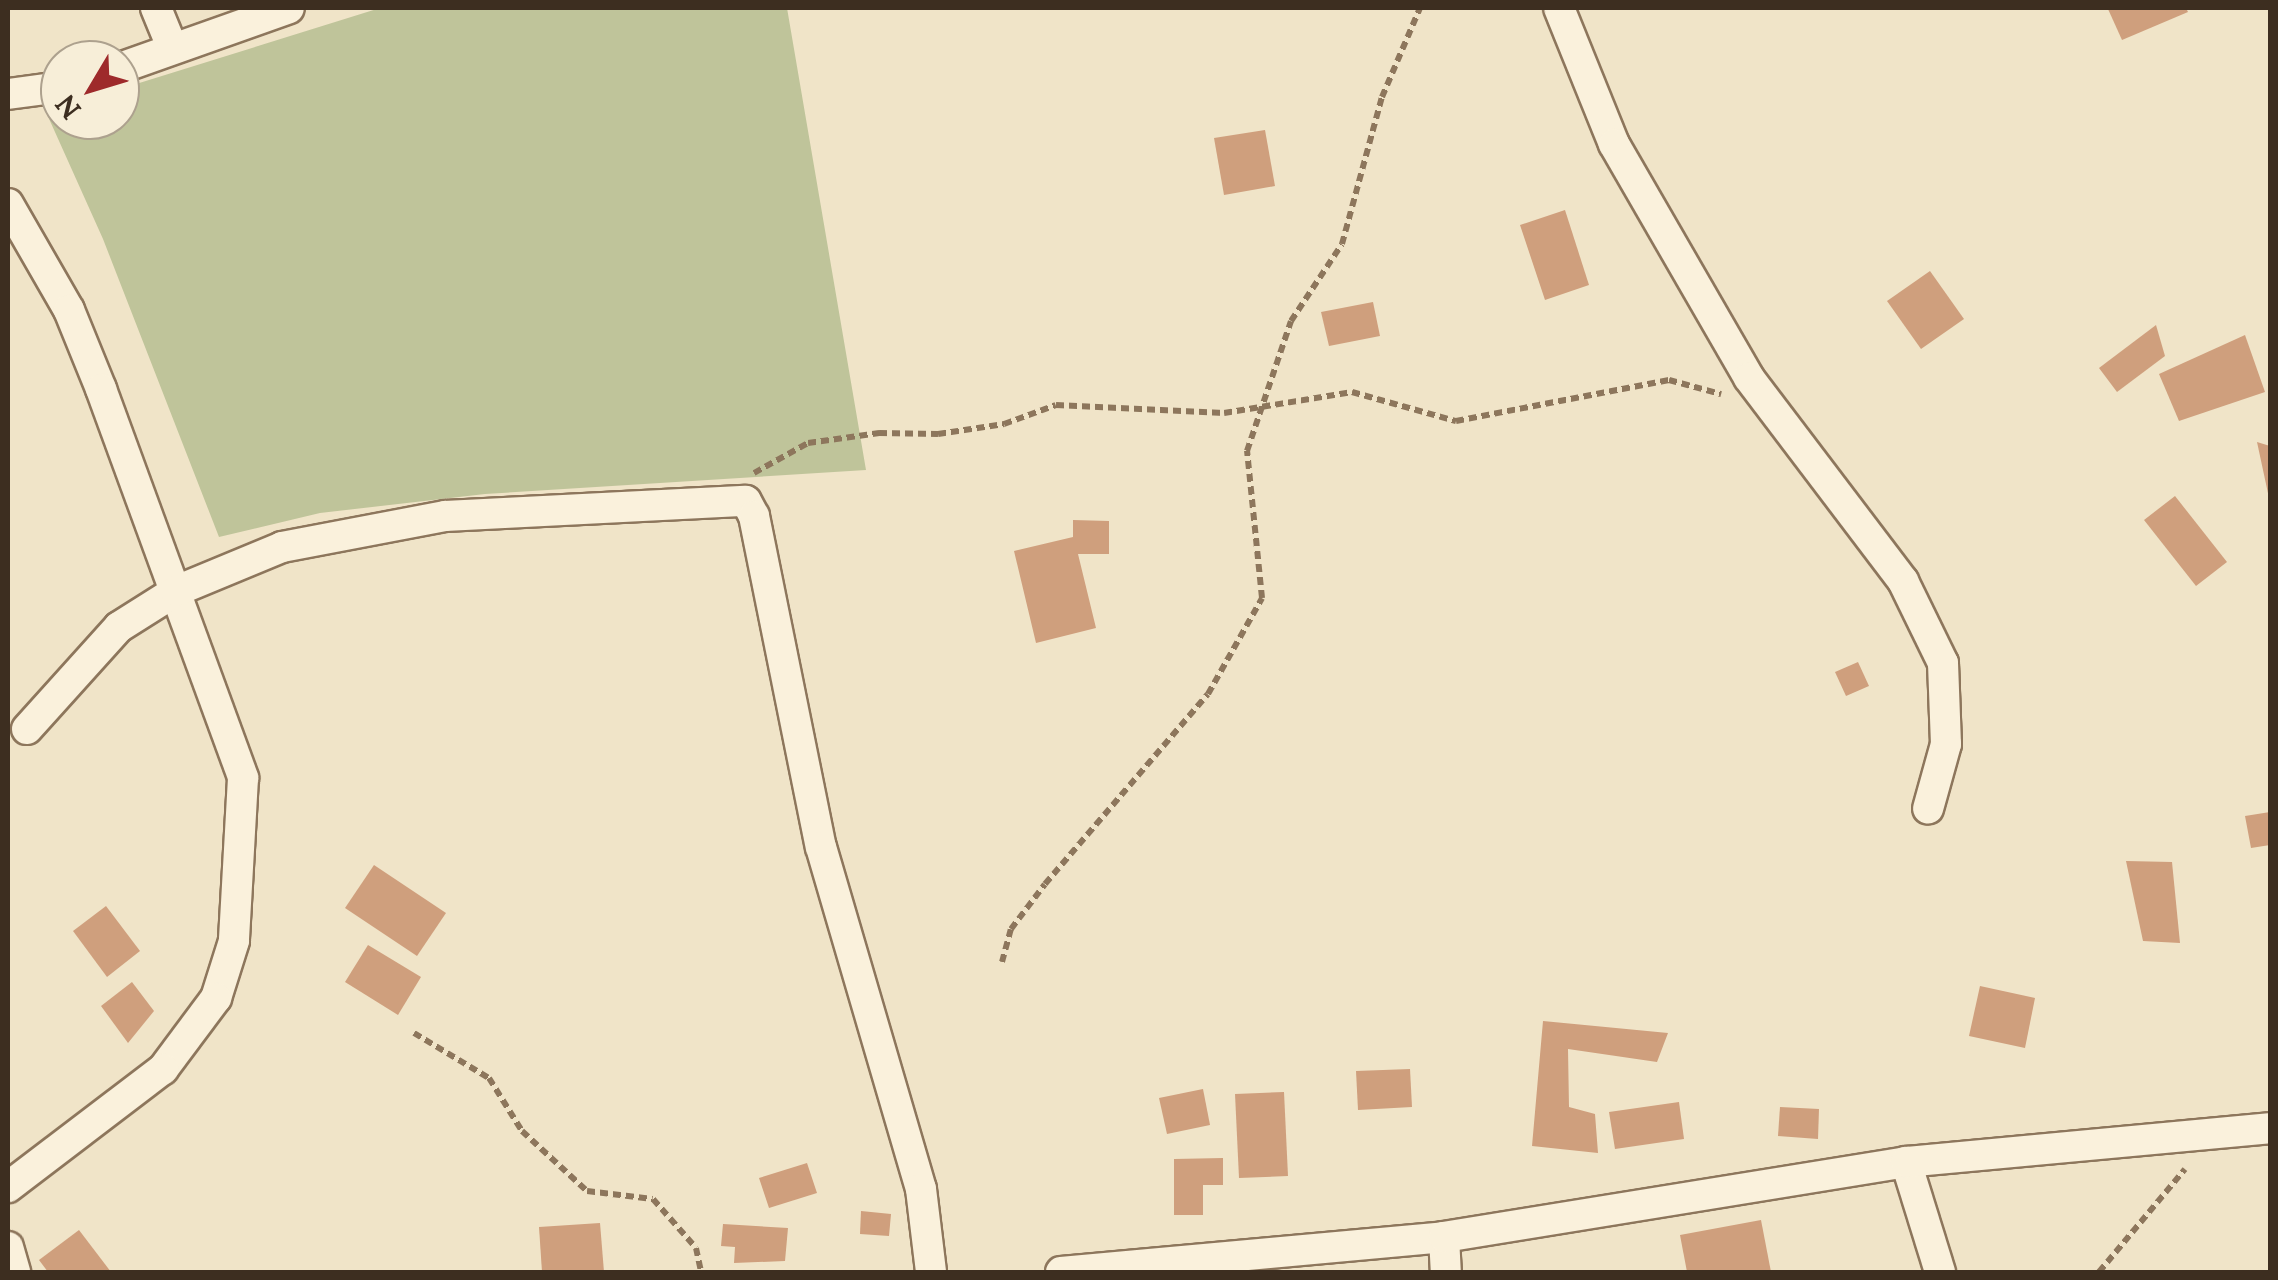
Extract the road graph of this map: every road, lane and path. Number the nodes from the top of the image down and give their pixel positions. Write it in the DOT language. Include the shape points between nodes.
graph roads {
  1 [pos="156,8"];
  2 [pos="289,8"];
  3 [pos="1420,8"];
  4 [pos="1559,8"];
  5 [pos="172,48"];
  6 [pos="140,60"];
  7 [pos="40,90"];
  8 [pos="8,94"];
  9 [pos="8,204"];
  10 [pos="1262,408"];
  11 [pos="1776,409"];
  12 [pos="746,502"];
  13 [pos="176,591"];
  14 [pos="27,729"];
  15 [pos="1928,809"];
  16 [pos="1002,962"];
  17 [pos="414,1032"];
  18 [pos="2270,1128"];
  19 [pos="2215,1134"];
  20 [pos="1906,1162"];
  21 [pos="8,1187"];
  22 [pos="1444,1237"];
  23 [pos="8,1247"];
  24 [pos="15,1272"];
  25 [pos="701,1272"];
  26 [pos="931,1272"];
  27 [pos="1062,1272"];
  28 [pos="1446,1272"];
  29 [pos="1940,1272"];
  30 [pos="2099,1272"];
  1 -- 5 [label="street"];
  2 -- 5 [label="street"];
  3 -- 10 [label="path" via="1382,97 1342,244 1291,322"];
  4 -- 11 [label="street" via="1614,144 1748,378"];
  5 -- 6 [label="street"];
  7 -- 8 [label="street"];
  9 -- 13 [label="street" via="69,310"];
  10 -- 11 [label="path" via="1352,392 1456,421 1668,380"];
  10 -- 12 [label="path" via="1224,413 1056,405 1004,424 808,443 753,474"];
  10 -- 16 [label="path" via="1247,451 1262,598 1208,694 1011,929"];
  11 -- 15 [label="street" via="1903,581 1944,663 1946,744"];
  12 -- 13 [label="street" via="445,516 282,547"];
  12 -- 26 [label="street" via="821,847 921,1188"];
  13 -- 14 [label="street" via="119,626"];
  13 -- 21 [label="street" via="243,778 234,941 216,998 164,1068"];
  17 -- 25 [label="path" via="489,1078 522,1131 587,1191 653,1199 696,1248"];
  18 -- 19 [label="street"];
  19 -- 20 [label="street"];
  19 -- 30 [label="path"];
  20 -- 22 [label="street"];
  20 -- 29 [label="street"];
  22 -- 27 [label="street"];
  22 -- 28 [label="street"];
  23 -- 24 [label="street"];
}
